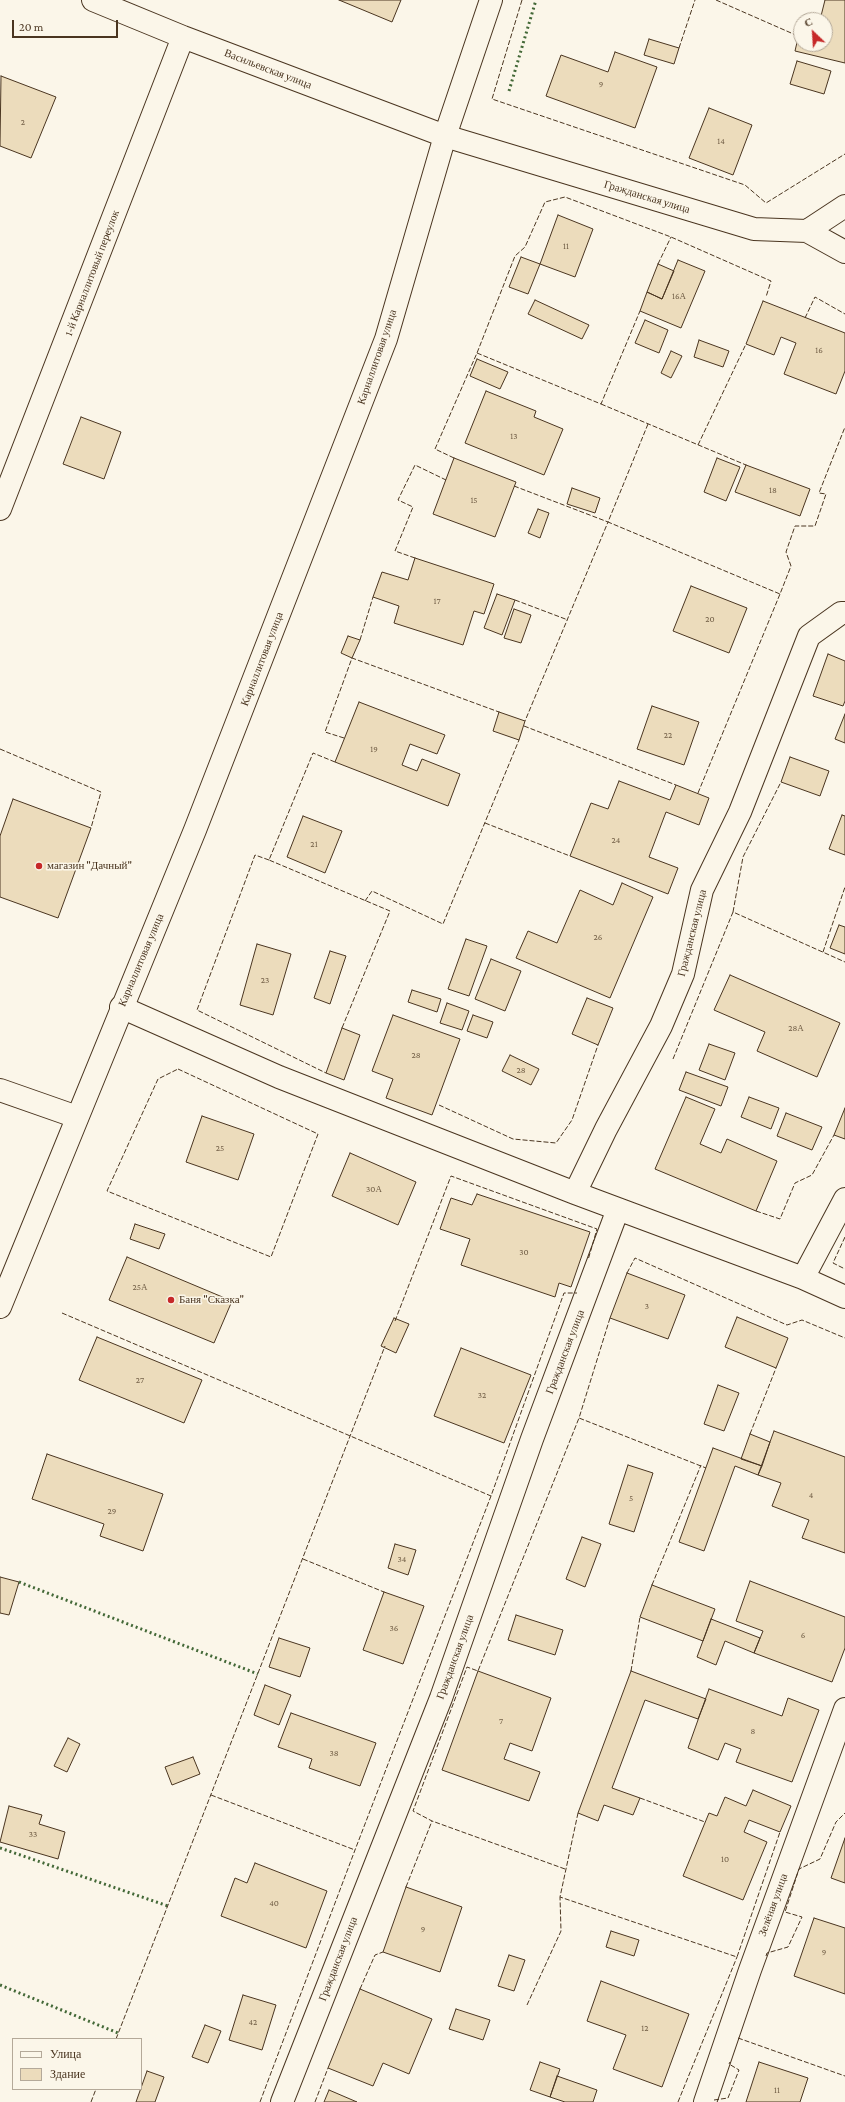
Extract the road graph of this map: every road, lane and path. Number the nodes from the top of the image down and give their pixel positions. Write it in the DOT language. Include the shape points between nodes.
graph roads {
  1 [pos="93,0"];
  2 [pos="491,0"];
  3 [pos="183,37"];
  4 [pos="445,136"];
  5 [pos="845,206"];
  6 [pos="807,231"];
  7 [pos="845,252"];
  8 [pos="0,509"];
  9 [pos="843,613"];
  10 [pos="121,1007"];
  11 [pos="0,1090"];
  12 [pos="77,1117"];
  13 [pos="575,1193"];
  14 [pos="845,1199"];
  15 [pos="618,1209"];
  16 [pos="803,1278"];
  17 [pos="845,1297"];
  18 [pos="0,1307"];
  19 [pos="845,1709"];
  20 [pos="282,2102"];
  21 [pos="705,2102"];
  1 -- 3 [label="street, Васильевская улица"];
  2 -- 4 [label="street, Карналлитовая улица"];
  3 -- 4 [label="street, Васильевская улица"];
  3 -- 8 [label="street, 1-й Карналлитовый переулок"];
  4 -- 6 [label="street, Гражданская улица" via="754,229"];
  4 -- 10 [label="street, Карналлитовая улица" via="386,339 201,816"];
  5 -- 6 [label="street"];
  6 -- 7 [label="street"];
  9 -- 13 [label="street, Гражданская улица" via="809,636 740,812 702,890 683,974 661,1026 606,1128"];
  10 -- 12 [label="street, Карналлитовая улица"];
  10 -- 13 [label="street" via="279,1077"];
  11 -- 12 [label="street"];
  12 -- 18 [label="street, Карналлитовая улица"];
  13 -- 15 [label="street"];
  14 -- 16 [label="street"];
  15 -- 16 [label="street"];
  15 -- 20 [label="street, Гражданская улица" via="532,1439 441,1698"];
  16 -- 17 [label="street"];
  19 -- 21 [label="street, Зелёная улица"];
}
